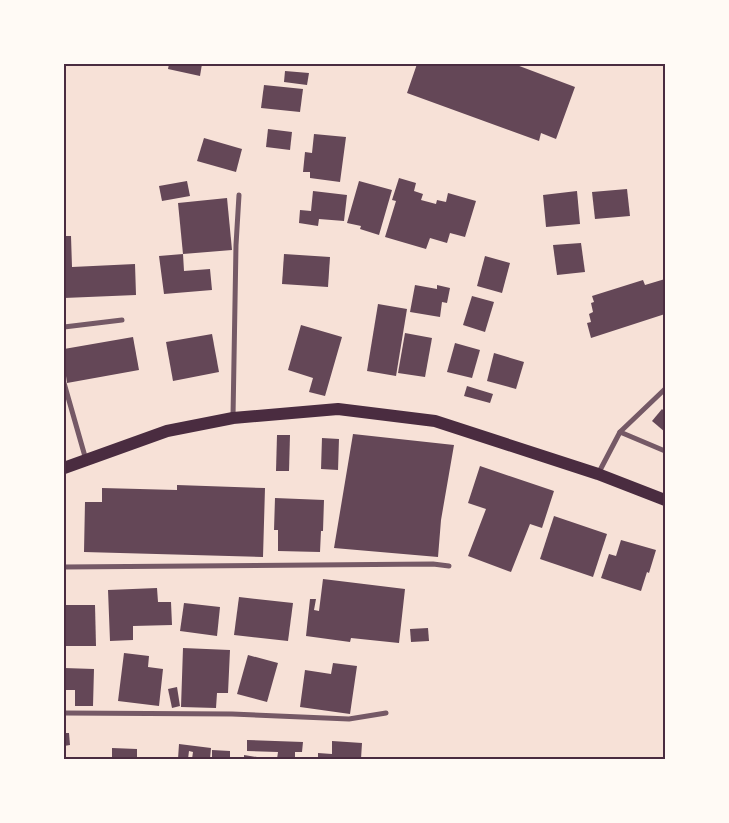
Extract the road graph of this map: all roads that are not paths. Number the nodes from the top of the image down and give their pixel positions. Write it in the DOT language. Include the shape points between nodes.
graph roads {
  1 [pos="239,195"];
  2 [pos="122,320"];
  3 [pos="64,327"];
  4 [pos="64,383"];
  5 [pos="665,389"];
  6 [pos="233,418"];
  7 [pos="620,432"];
  8 [pos="665,451"];
  9 [pos="86,460"];
  10 [pos="64,468"];
  11 [pos="598,474"];
  12 [pos="665,500"];
  13 [pos="64,566"];
  14 [pos="449,566"];
  15 [pos="64,713"];
  16 [pos="386,714"];
  1 -- 6 [label="street"];
  2 -- 3 [label="street"];
  4 -- 9 [label="street"];
  5 -- 7 [label="street"];
  6 -- 9 [label="main road" via="167,431"];
  6 -- 11 [label="main road" via="338,409 435,421"];
  7 -- 8 [label="street"];
  7 -- 11 [label="street"];
  9 -- 10 [label="main road"];
  11 -- 12 [label="main road"];
  13 -- 14 [label="street"];
  15 -- 16 [label="street" via="232,714 349,719"];
}
